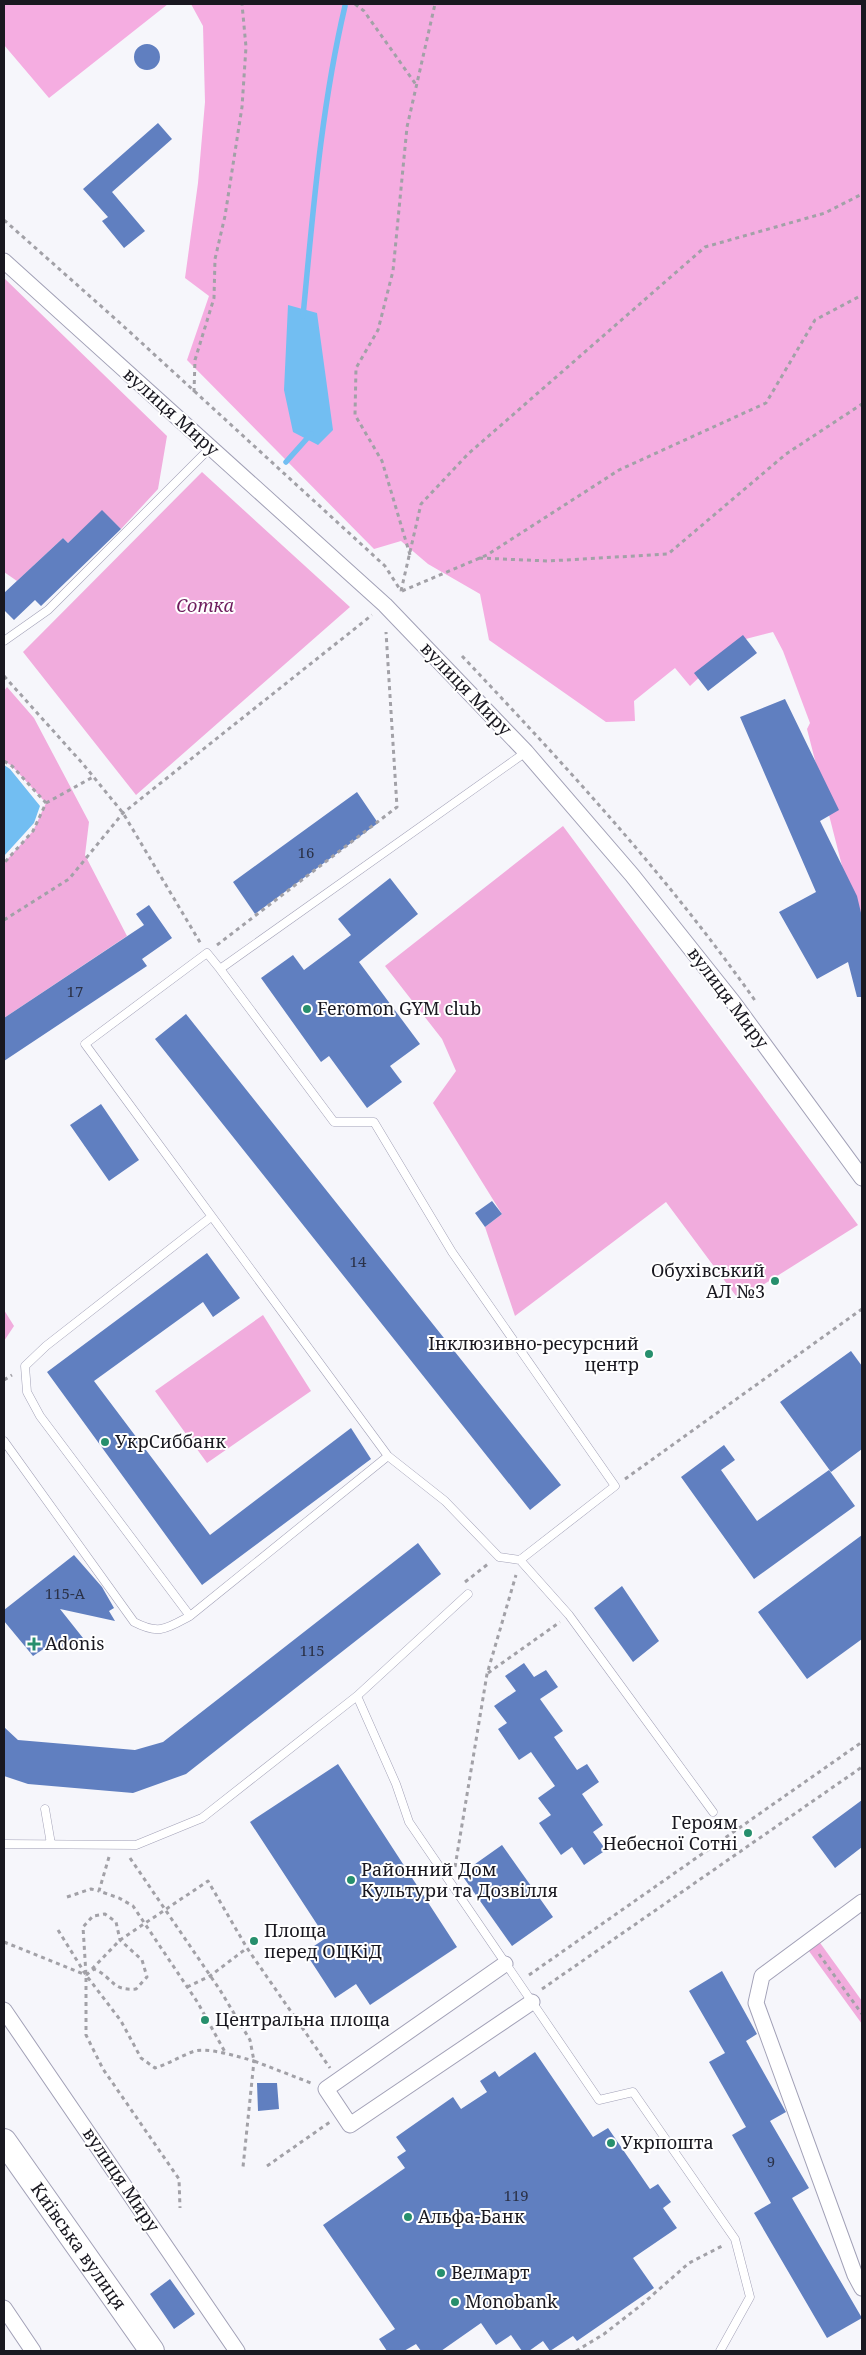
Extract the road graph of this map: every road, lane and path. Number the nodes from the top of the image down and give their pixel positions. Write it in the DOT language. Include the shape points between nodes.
graph roads {
  1 [pos="242,4"];
  2 [pos="355,4"];
  3 [pos="435,4"];
  4 [pos="418,86"];
  5 [pos="862,194"];
  6 [pos="4,220"];
  7 [pos="4,261"];
  8 [pos="862,295"];
  9 [pos="194,392"];
  10 [pos="862,404"];
  11 [pos="211,447"];
  12 [pos="410,555"];
  13 [pos="478,558"];
  14 [pos="402,591"];
  15 [pos="385,605"];
  16 [pos="4,641"];
  17 [pos="4,676"];
  18 [pos="526,752"];
  19 [pos="4,761"];
  20 [pos="93,776"];
  21 [pos="46,803"];
  22 [pos="123,813"];
  23 [pos="4,863"];
  24 [pos="4,920"];
  25 [pos="207,953"];
  26 [pos="220,970"];
  27 [pos="862,1178"];
  28 [pos="211,1217"];
  29 [pos="862,1309"];
  30 [pos="4,1441"];
  31 [pos="388,1456"];
  32 [pos="615,1486"];
  33 [pos="520,1560"];
  34 [pos="475,1573"];
  35 [pos="460,1586"];
  36 [pos="468,1594"];
  37 [pos="190,1616"];
  38 [pos="569,1616"];
  39 [pos="487,1674"];
  40 [pos="357,1696"];
  41 [pos="862,1742"];
  42 [pos="862,1767"];
  43 [pos="46,1809"];
  44 [pos="713,1812"];
  45 [pos="4,1844"];
  46 [pos="50,1844"];
  47 [pos="113,1845"];
  48 [pos="452,1885"];
  49 [pos="99,1892"];
  50 [pos="67,1897"];
  51 [pos="862,1902"];
  52 [pos="165,1909"];
  53 [pos="145,1923"];
  54 [pos="58,1930"];
  55 [pos="120,1940"];
  56 [pos="810,1941"];
  57 [pos="4,1942"];
  58 [pos="247,1948"];
  59 [pos="505,1964"];
  60 [pos="86,1975"];
  61 [pos="210,1976"];
  62 [pos="518,1983"];
  63 [pos="187,1987"];
  64 [pos="531,2000"];
  65 [pos="4,2010"];
  66 [pos="862,2014"];
  67 [pos="225,2053"];
  68 [pos="254,2061"];
  69 [pos="332,2084"];
  70 [pos="342,2114"];
  71 [pos="4,2141"];
  72 [pos="267,2166"];
  73 [pos="243,2167"];
  74 [pos="180,2208"];
  75 [pos="736,2239"];
  76 [pos="862,2288"];
  77 [pos="4,2308"];
  78 [pos="33,2351"];
  79 [pos="152,2351"];
  80 [pos="238,2351"];
  81 [pos="576,2351"];
  82 [pos="720,2351"];
  1 -- 9 [label="path" via="246,47 242,107 215,258 214,298 196,360"];
  2 -- 4 [label="path" via="364,11"];
  3 -- 4 [label="path"];
  4 -- 12 [label="path" via="407,127 393,271 378,330 356,368 355,415 382,461"];
  5 -- 12 [label="path" via="825,213 705,246 468,454 422,504"];
  6 -- 9 [label="path"];
  7 -- 11 [label="street, вулиця Миру"];
  8 -- 13 [label="path" via="816,320 766,403 619,470"];
  9 -- 14 [label="path" via="385,566"];
  10 -- 13 [label="path" via="786,454 668,554 548,561"];
  11 -- 15 [label="street, вулиця Миру"];
  11 -- 16 [label="lane" via="48,610"];
  12 -- 14 [label="path"];
  13 -- 14 [label="path"];
  15 -- 18 [label="street, вулиця Миру"];
  15 -- 22 [label="path"];
  15 -- 25 [label="path" via="397,807"];
  17 -- 20 [label="path"];
  18 -- 26 [label="lane"];
  18 -- 27 [label="street, вулиця Миру" via="632,874 733,1002"];
  19 -- 21 [label="path"];
  20 -- 21 [label="path"];
  20 -- 22 [label="path"];
  21 -- 23 [label="path" via="33,831"];
  22 -- 24 [label="path" via="69,879"];
  22 -- 25 [label="path"];
  25 -- 26 [label="lane"];
  25 -- 28 [label="lane" via="85,1044"];
  26 -- 32 [label="lane" via="334,1122 374,1122 452,1252"];
  28 -- 31 [label="lane"];
  28 -- 37 [label="lane" via="25,1366 27,1392 40,1416"];
  29 -- 32 [label="path"];
  30 -- 37 [label="lane" via="134,1622 150,1630 167,1628"];
  31 -- 33 [label="lane" via="445,1501 499,1556"];
  31 -- 37 [label="lane"];
  32 -- 33 [label="lane"];
  33 -- 38 [label="lane"];
  33 -- 39 [label="path"];
  34 -- 35 [label="path"];
  36 -- 40 [label="lane"];
  38 -- 39 [label="path"];
  38 -- 44 [label="lane"];
  39 -- 48 [label="path"];
  40 -- 47 [label="lane" via="202,1818 136,1845"];
  40 -- 48 [label="lane" via="409,1822"];
  41 -- 62 [label="path"];
  42 -- 64 [label="path"];
  43 -- 46 [label="lane"];
  45 -- 46 [label="lane"];
  46 -- 47 [label="lane"];
  47 -- 49 [label="path"];
  47 -- 52 [label="path" via="128,1854"];
  48 -- 59 [label="lane"];
  49 -- 50 [label="path" via="91,1890"];
  49 -- 53 [label="path" via="133,1906"];
  51 -- 56 [label="street"];
  52 -- 53 [label="path"];
  52 -- 58 [label="path" via="208,1881"];
  52 -- 61 [label="path"];
  53 -- 55 [label="path"];
  53 -- 63 [label="path"];
  54 -- 60 [label="path"];
  55 -- 60 [label="path"];
  55 -- 60 [label="path" via="116,1922 105,1914 93,1916 83,1927"];
  55 -- 60 [label="path" via="142,1960 147,1977 136,1989 119,1988 105,1974 94,1969"];
  56 -- 66 [label="path"];
  56 -- 76 [label="street" via="762,1976 756,2003"];
  57 -- 60 [label="path"];
  58 -- 61 [label="path"];
  58 -- 69 [label="path"];
  59 -- 62 [label="lane"];
  59 -- 69 [label="street"];
  60 -- 67 [label="path" via="121,2021 141,2058 156,2068 194,2050"];
  60 -- 74 [label="path" via="86,2035 103,2069 179,2179"];
  61 -- 63 [label="path"];
  61 -- 68 [label="path" via="250,2040"];
  62 -- 64 [label="lane"];
  63 -- 67 [label="path"];
  64 -- 70 [label="street" via="350,2125"];
  64 -- 75 [label="lane" via="599,2100 632,2092"];
  65 -- 80 [label="street, вулиця Миру"];
  67 -- 68 [label="path"];
  68 -- 69 [label="path"];
  68 -- 73 [label="path"];
  69 -- 70 [label="street"];
  70 -- 72 [label="path"];
  71 -- 79 [label="main road, Київська вулиця"];
  75 -- 81 [label="path" via="689,2262 640,2306"];
  75 -- 82 [label="lane" via="750,2297"];
  77 -- 78 [label="street"];
}
